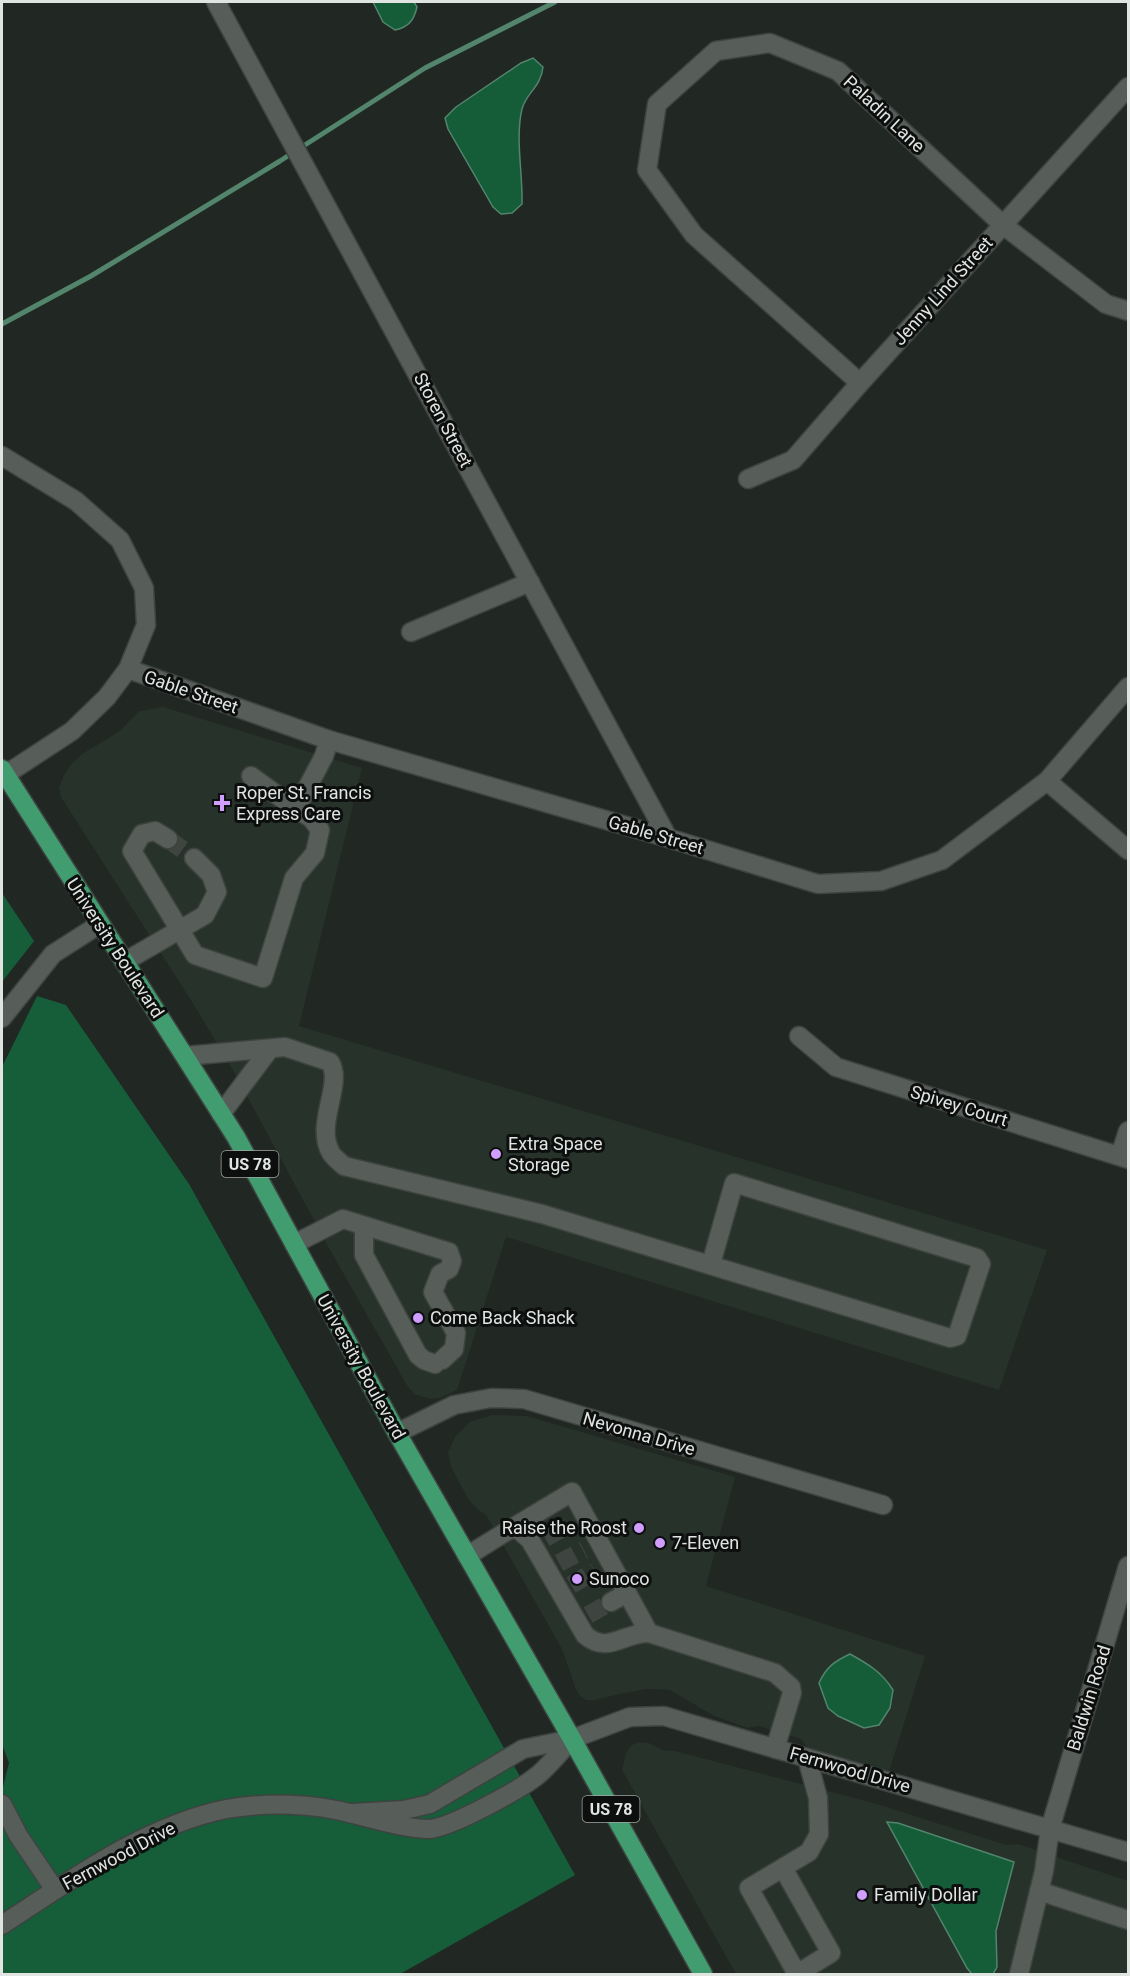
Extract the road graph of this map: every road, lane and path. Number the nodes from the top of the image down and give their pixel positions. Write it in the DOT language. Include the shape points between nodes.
graph roads {
  1 [pos="216,2"];
  2 [pos="1128,87"];
  3 [pos="1004,225"];
  4 [pos="1128,311"];
  5 [pos="860,383"];
  6 [pos="2,456"];
  7 [pos="748,479"];
  8 [pos="530,582"];
  9 [pos="411,632"];
  10 [pos="128,669"];
  11 [pos="1128,687"];
  12 [pos="330,740"];
  13 [pos="3,772"];
  14 [pos="251,776"];
  15 [pos="1047,781"];
  16 [pos="296,809"];
  17 [pos="668,838"];
  18 [pos="168,839"];
  19 [pos="1128,850"];
  20 [pos="194,858"];
  21 [pos="100,924"];
  22 [pos="180,929"];
  23 [pos="124,962"];
  24 [pos="2,1017"];
  25 [pos="799,1036"];
  26 [pos="269,1050"];
  27 [pos="185,1056"];
  28 [pos="222,1114"];
  29 [pos="1128,1131"];
  30 [pos="1124,1157"];
  31 [pos="364,1226"];
  32 [pos="294,1244"];
  33 [pos="711,1264"];
  34 [pos="397,1433"];
  35 [pos="884,1505"];
  36 [pos="512,1528"];
  37 [pos="467,1556"];
  38 [pos="1128,1566"];
  39 [pos="627,1593"];
  40 [pos="611,1602"];
  41 [pos="650,1633"];
  42 [pos="572,1739"];
  43 [pos="775,1749"];
  44 [pos="807,1758"];
  45 [pos="2,1804"];
  46 [pos="352,1813"];
  47 [pos="1050,1829"];
  48 [pos="1128,1852"];
  49 [pos="783,1868"];
  50 [pos="56,1890"];
  51 [pos="1039,1891"];
  52 [pos="1128,1920"];
  53 [pos="2,1925"];
  54 [pos="702,1973"];
  55 [pos="797,1974"];
  56 [pos="1019,1974"];
  1 -- 8 [label="street, Storen Street"];
  2 -- 3 [label="street, Jenny Lind Street"];
  3 -- 4 [label="street, Paladin Lane" via="1106,304"];
  3 -- 5 [label="street, Jenny Lind Street"];
  3 -- 5 [label="street, Paladin Lane" via="838,71 770,43 716,51 657,104 647,170 653,179 694,235"];
  5 -- 7 [label="street, Jenny Lind Street" via="793,460"];
  6 -- 10 [label="street" via="76,501 120,540 144,588 146,626"];
  8 -- 9 [label="street"];
  8 -- 17 [label="street, Storen Street"];
  10 -- 12 [label="street, Gable Street"];
  10 -- 13 [label="street" via="107,697 72,730"];
  11 -- 15 [label="street, Gable Street"];
  12 -- 16 [label="street"];
  12 -- 17 [label="street, Gable Street"];
  13 -- 21 [label="main road, University Boulevard / US 78"];
  14 -- 16 [label="street"];
  15 -- 17 [label="street, Gable Street" via="942,860 881,881 818,884"];
  15 -- 19 [label="street"];
  16 -- 22 [label="street" via="311,818 320,830 315,853 294,878 263,978 195,955"];
  18 -- 22 [label="street" via="155,831 142,834 132,851"];
  20 -- 22 [label="street" via="211,875 217,892 205,915"];
  21 -- 23 [label="main road, University Boulevard / US 78"];
  21 -- 24 [label="street" via="53,954"];
  22 -- 23 [label="street"];
  23 -- 27 [label="main road, University Boulevard / US 78"];
  25 -- 30 [label="street, Spivey Court" via="836,1067"];
  26 -- 27 [label="street"];
  26 -- 28 [label="street"];
  26 -- 33 [label="street" via="285,1047 330,1062 334,1068 325,1138 332,1154 344,1166 542,1214"];
  27 -- 28 [label="main road, University Boulevard / US 78"];
  28 -- 32 [label="main road, University Boulevard / US 78"];
  29 -- 30 [label="street"];
  31 -- 31 [label="street" via="364,1255 418,1354 424,1360 439,1362 449,1356 456,1334 433,1292 440,1274 449,1269 449,1252"];
  31 -- 32 [label="street" via="343,1219"];
  32 -- 34 [label="main road, University Boulevard / US 78"];
  33 -- 33 [label="street" via="950,1338 957,1336 981,1264 977,1258 734,1183"];
  34 -- 35 [label="street, Nevonna Drive" via="454,1405 491,1398 524,1399"];
  34 -- 37 [label="main road, University Boulevard / US 78"];
  36 -- 37 [label="street"];
  36 -- 39 [label="street" via="572,1492 577,1521 603,1567"];
  36 -- 41 [label="street" via="539,1542 582,1618 585,1635 592,1641 608,1644"];
  37 -- 42 [label="main road, University Boulevard / US 78"];
  38 -- 47 [label="street, Baldwin Road"];
  39 -- 40 [label="street"];
  39 -- 41 [label="street"];
  41 -- 43 [label="street" via="766,1670 791,1687"];
  42 -- 43 [label="street, Fernwood Drive" via="630,1717 664,1716"];
  42 -- 46 [label="street, Fernwood Drive" via="523,1749 430,1804"];
  42 -- 46 [label="street, Fernwood Drive" via="537,1776 466,1818 431,1829 384,1824"];
  42 -- 54 [label="main road, University Boulevard / US 78"];
  43 -- 44 [label="street, Fernwood Drive"];
  44 -- 47 [label="street, Fernwood Drive"];
  44 -- 49 [label="street" via="818,1798 819,1834 809,1852"];
  45 -- 50 [label="street"];
  46 -- 50 [label="street, Fernwood Drive" via="313,1806 268,1805 193,1817 141,1840"];
  47 -- 48 [label="street, Fernwood Drive"];
  47 -- 51 [label="street, Baldwin Road"];
  49 -- 55 [label="street" via="831,1953"];
  49 -- 55 [label="street" via="748,1888"];
  50 -- 53 [label="street, Fernwood Drive"];
  51 -- 52 [label="street"];
  51 -- 56 [label="street, Baldwin Road"];
}
